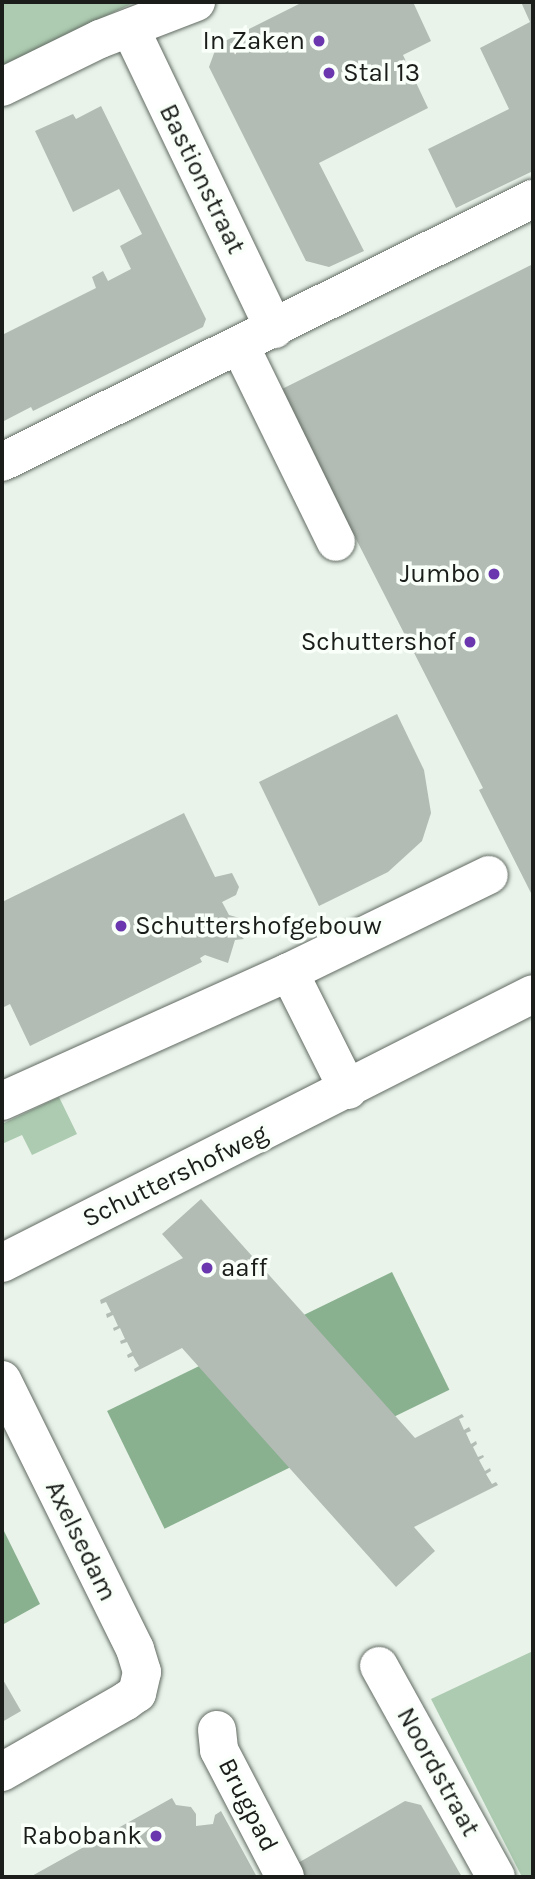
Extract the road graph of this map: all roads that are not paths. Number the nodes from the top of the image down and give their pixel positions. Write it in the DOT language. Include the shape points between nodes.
graph roads {
  1 [pos="195,2"];
  2 [pos="130,28"];
  3 [pos="2,87"];
  4 [pos="533,200"];
  5 [pos="275,329"];
  6 [pos="240,346"];
  7 [pos="2,462"];
  8 [pos="335,542"];
  9 [pos="489,875"];
  10 [pos="289,972"];
  11 [pos="533,994"];
  12 [pos="348,1090"];
  13 [pos="2,1101"];
  14 [pos="2,1263"];
  15 [pos="2,1380"];
  16 [pos="379,1666"];
  17 [pos="217,1730"];
  18 [pos="2,1772"];
  19 [pos="285,1877"];
  20 [pos="496,1877"];
  1 -- 2 [label="street"];
  2 -- 3 [label="street"];
  2 -- 5 [label="street, Bastionstraat"];
  4 -- 5 [label="street"];
  5 -- 6 [label="street"];
  6 -- 7 [label="street"];
  6 -- 8 [label="street"];
  9 -- 10 [label="street"];
  10 -- 12 [label="street"];
  10 -- 13 [label="street"];
  11 -- 12 [label="street, Schuttershofweg"];
  12 -- 14 [label="street, Schuttershofweg"];
  15 -- 18 [label="street, Axelsedam" via="135,1649 142,1672 136,1693 127,1701"];
  16 -- 20 [label="street, Noordstraat"];
  17 -- 19 [label="street, Brugpad" via="219,1750"];
}
